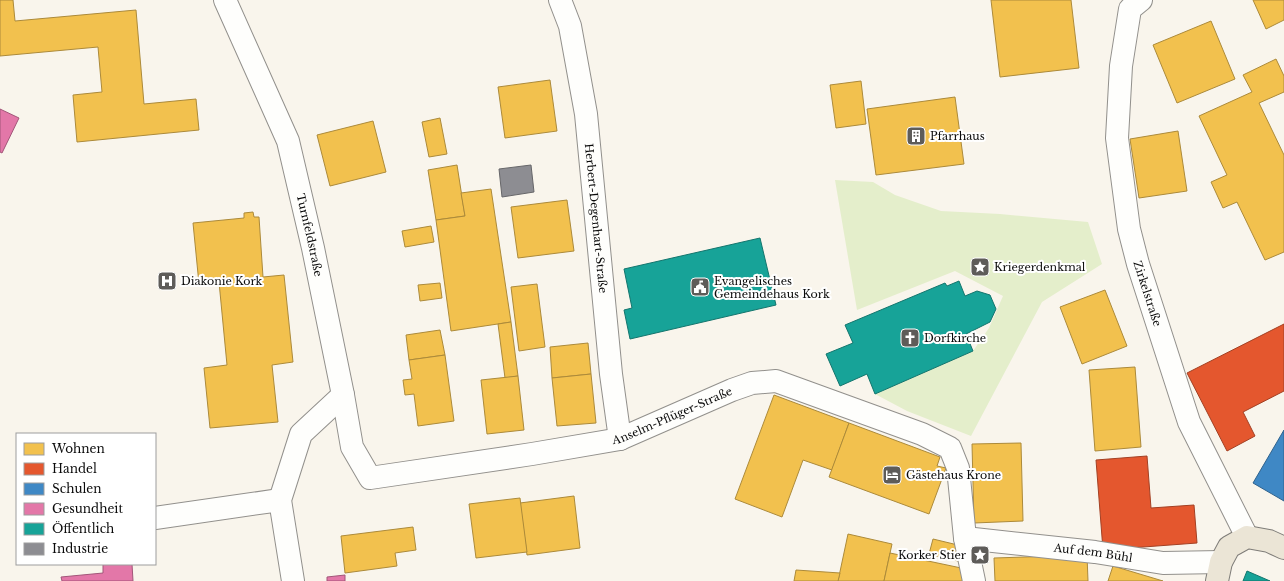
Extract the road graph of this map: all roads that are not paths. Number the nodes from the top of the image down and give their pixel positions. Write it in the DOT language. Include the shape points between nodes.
graph roads {
  1 [pos="225,0"];
  2 [pos="560,0"];
  3 [pos="1132,3"];
  4 [pos="343,395"];
  5 [pos="620,439"];
  6 [pos="370,478"];
  7 [pos="280,500"];
  8 [pos="156,518"];
  9 [pos="1247,537"];
  10 [pos="965,538"];
  11 [pos="1284,548"];
  12 [pos="1219,571"];
  13 [pos="293,581"];
  14 [pos="974,581"];
  1 -- 4 [label="street, Turnfeldstraße" via="288,141"];
  2 -- 5 [label="street, Herbert-Degenhart-Straße" via="570,26 586,114 611,374"];
  3 -- 9 [label="street, Zirkelstraße" via="1122,66 1117,138 1129,229 1189,422"];
  4 -- 6 [label="street, Turnfeldstraße" via="352,447"];
  4 -- 7 [label="street" via="301,434"];
  5 -- 6 [label="street, Anselm-Pflüger-Straße"];
  5 -- 10 [label="street, Anselm-Pflüger-Straße" via="732,390 752,383 776,381 922,434 950,448 958,468"];
  7 -- 8 [label="street"];
  7 -- 13 [label="street"];
  9 -- 11 [label="main road" via="1269,540"];
  9 -- 12 [label="main road" via="1229,548"];
  10 -- 12 [label="street, Auf dem Bühl" via="1094,552"];
  10 -- 14 [label="street"];
}
